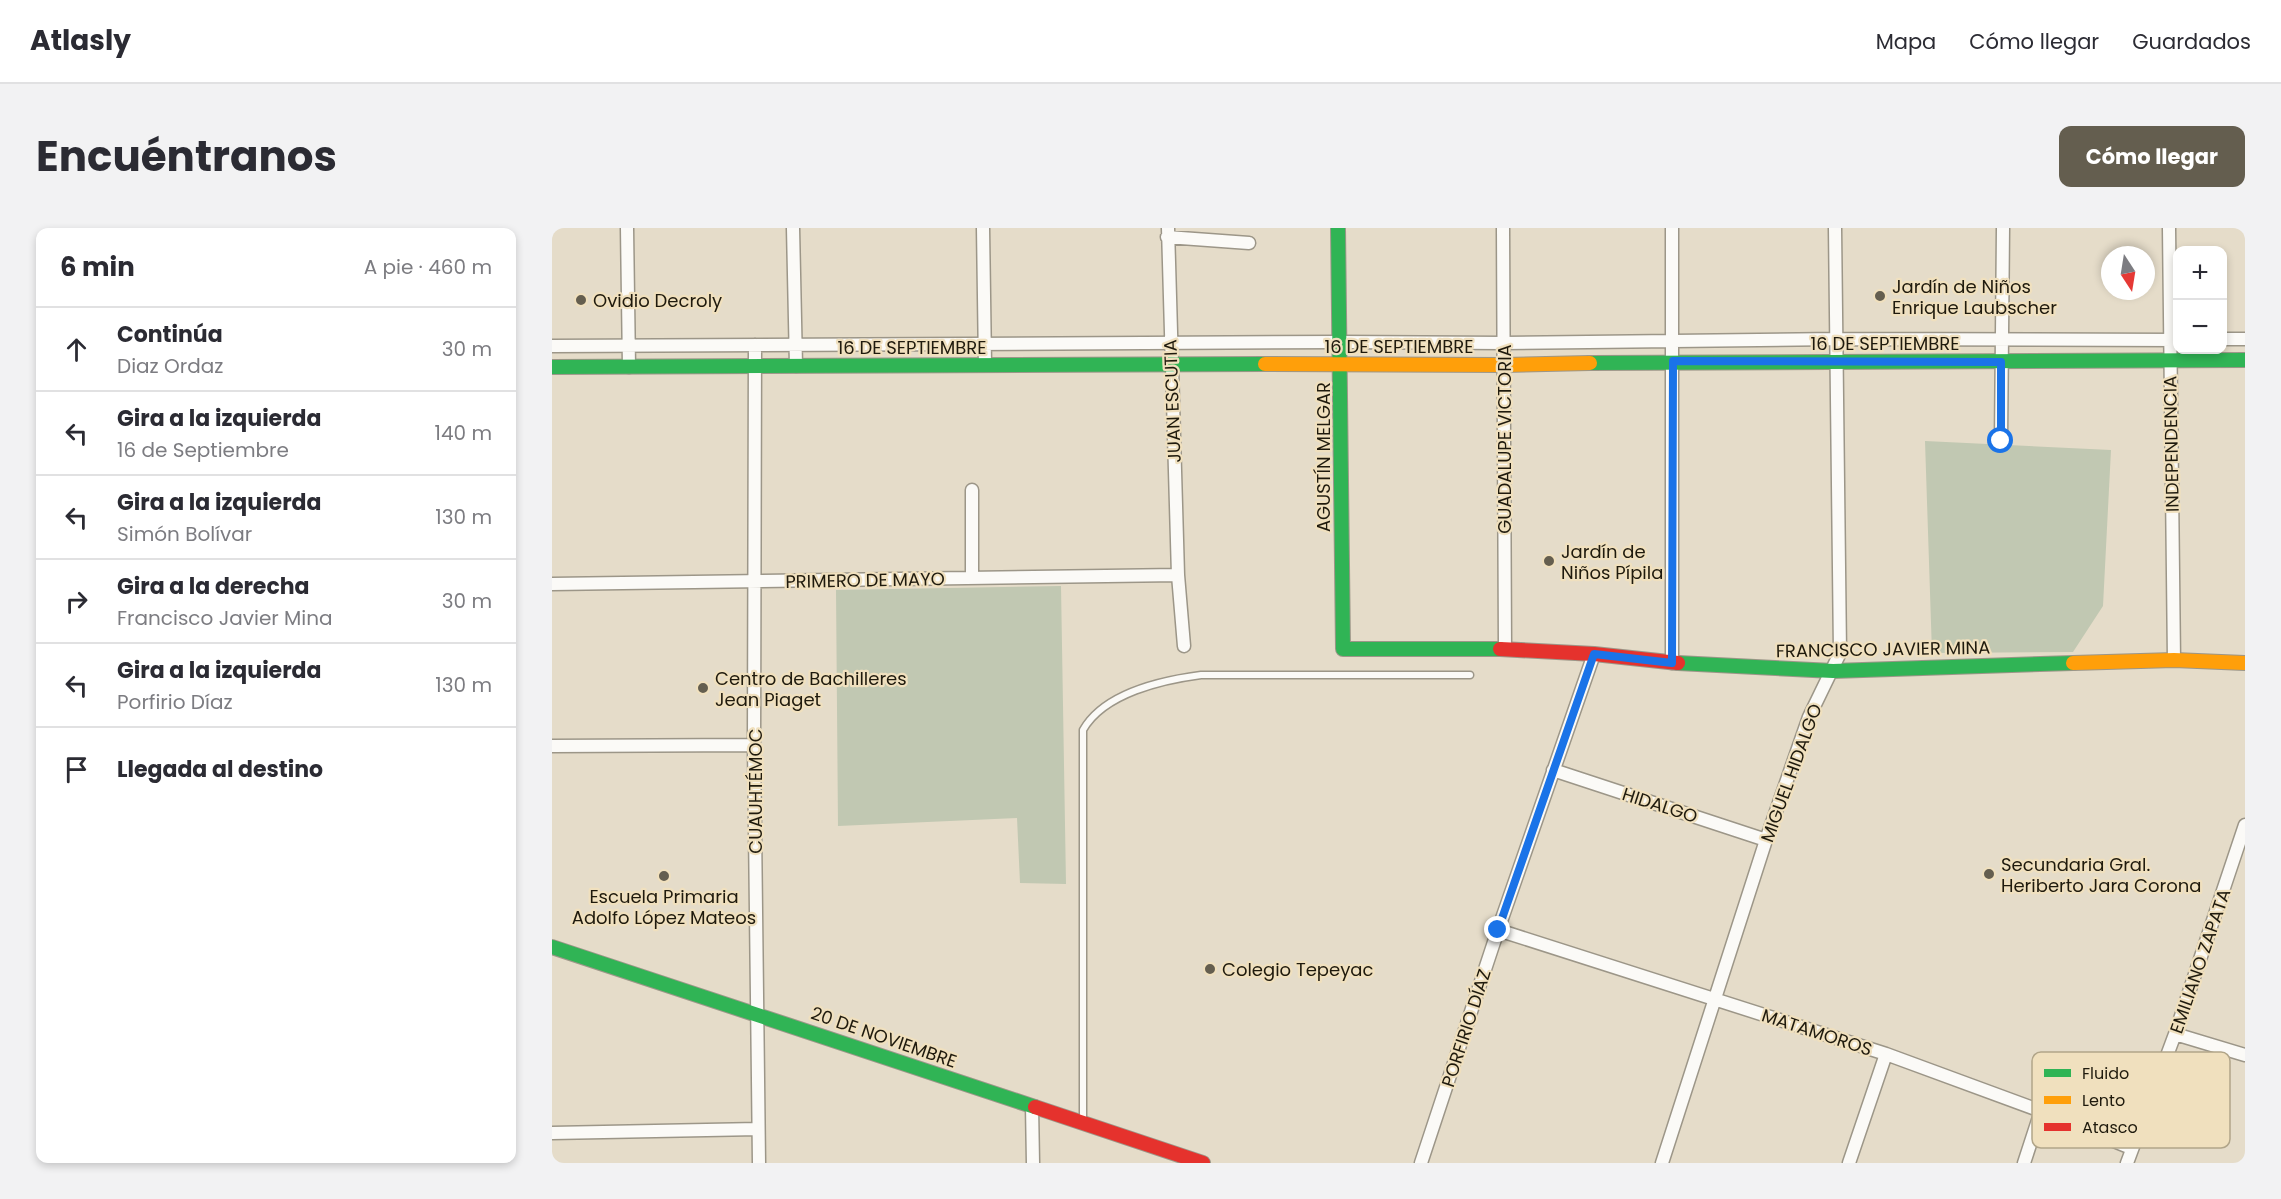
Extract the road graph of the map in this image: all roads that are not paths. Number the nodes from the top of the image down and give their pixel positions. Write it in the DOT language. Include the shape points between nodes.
graph roads {
  1 [pos="627,228"];
  2 [pos="793,228"];
  3 [pos="983,228"];
  4 [pos="1338,228"];
  5 [pos="1503,228"];
  6 [pos="1672,228"];
  7 [pos="1835,228"];
  8 [pos="2003,228"];
  9 [pos="2169,228"];
  10 [pos="1168,232"];
  11 [pos="1249,243"];
  12 [pos="1837,339"];
  13 [pos="2227,339"];
  14 [pos="2245,339"];
  15 [pos="1673,340"];
  16 [pos="2001,340"];
  17 [pos="2173,340"];
  18 [pos="1340,342"];
  19 [pos="1504,343"];
  20 [pos="984,344"];
  21 [pos="1170,344"];
  22 [pos="629,345"];
  23 [pos="755,345"];
  24 [pos="795,345"];
  25 [pos="552,346"];
  26 [pos="1837,360"];
  27 [pos="2170,360"];
  28 [pos="2245,360"];
  29 [pos="1673,361"];
  30 [pos="2001,362"];
  31 [pos="1171,363"];
  32 [pos="985,364"];
  33 [pos="1340,364"];
  34 [pos="1504,365"];
  35 [pos="755,366"];
  36 [pos="796,366"];
  37 [pos="552,367"];
  38 [pos="629,367"];
  39 [pos="2001,441"];
  40 [pos="972,490"];
  41 [pos="1178,575"];
  42 [pos="972,578"];
  43 [pos="756,582"];
  44 [pos="552,584"];
  45 [pos="1184,646"];
  46 [pos="1343,649"];
  47 [pos="1505,649"];
  48 [pos="1594,654"];
  49 [pos="2174,660"];
  50 [pos="1672,663"];
  51 [pos="2245,663"];
  52 [pos="1833,671"];
  53 [pos="1470,675"];
  54 [pos="754,745"];
  55 [pos="552,746"];
  56 [pos="1553,770"];
  57 [pos="2244,830"];
  58 [pos="1766,840"];
  59 [pos="1498,930"];
  60 [pos="552,947"];
  61 [pos="1714,1000"];
  62 [pos="757,1014"];
  63 [pos="2175,1034"];
  64 [pos="2168,1052"];
  65 [pos="1886,1054"];
  66 [pos="2245,1054"];
  67 [pos="1032,1106"];
  68 [pos="2032,1108"];
  69 [pos="1083,1123"];
  70 [pos="758,1129"];
  71 [pos="552,1132"];
  72 [pos="2032,1139"];
  73 [pos="2131,1148"];
  74 [pos="1201,1162"];
  75 [pos="759,1163"];
  76 [pos="1033,1163"];
  77 [pos="1421,1163"];
  78 [pos="1662,1163"];
  79 [pos="1849,1163"];
  80 [pos="2024,1163"];
  81 [pos="2127,1163"];
  1 -- 22 [label="street"];
  2 -- 24 [label="street"];
  3 -- 20 [label="street"];
  4 -- 18 [label="street, AGUSTÍN MELGAR"];
  5 -- 19 [label="street, GUADALUPE VICTORIA"];
  6 -- 15 [label="street"];
  7 -- 12 [label="street, MIGUEL HIDALGO"];
  8 -- 16 [label="street"];
  9 -- 17 [label="street, INDEPENDENCIA"];
  10 -- 11 [label="street"];
  10 -- 21 [label="street, JUAN ESCUTIA"];
  12 -- 15 [label="street, 16 DE SEPTIEMBRE"];
  12 -- 16 [label="street, 16 DE SEPTIEMBRE"];
  12 -- 26 [label="street, MIGUEL HIDALGO"];
  13 -- 14 [label="street"];
  15 -- 19 [label="street, 16 DE SEPTIEMBRE"];
  15 -- 29 [label="street"];
  16 -- 17 [label="street, 16 DE SEPTIEMBRE"];
  16 -- 30 [label="street"];
  17 -- 27 [label="street, INDEPENDENCIA"];
  18 -- 19 [label="street, 16 DE SEPTIEMBRE"];
  18 -- 21 [label="street, 16 DE SEPTIEMBRE"];
  18 -- 33 [label="street, AGUSTÍN MELGAR"];
  19 -- 34 [label="street, GUADALUPE VICTORIA"];
  20 -- 21 [label="street, 16 DE SEPTIEMBRE"];
  20 -- 24 [label="street, 16 DE SEPTIEMBRE"];
  20 -- 32 [label="street"];
  21 -- 31 [label="street, JUAN ESCUTIA"];
  22 -- 23 [label="street, 16 DE SEPTIEMBRE"];
  22 -- 25 [label="street, 16 DE SEPTIEMBRE"];
  22 -- 38 [label="street"];
  23 -- 24 [label="street, 16 DE SEPTIEMBRE"];
  23 -- 35 [label="street, CUAUHTÉMOC"];
  24 -- 36 [label="street"];
  26 -- 29 [label="street, 16 DE SEPTIEMBRE"];
  26 -- 30 [label="street, 16 DE SEPTIEMBRE"];
  26 -- 52 [label="street, MIGUEL HIDALGO" via="1840,653"];
  27 -- 28 [label="street, 16 DE SEPTIEMBRE"];
  27 -- 30 [label="street, 16 DE SEPTIEMBRE"];
  27 -- 49 [label="street, INDEPENDENCIA"];
  29 -- 34 [label="street, 16 DE SEPTIEMBRE"];
  29 -- 50 [label="street"];
  30 -- 39 [label="street"];
  31 -- 32 [label="street, 16 DE SEPTIEMBRE"];
  31 -- 33 [label="street, 16 DE SEPTIEMBRE"];
  31 -- 41 [label="street, JUAN ESCUTIA"];
  32 -- 36 [label="street, 16 DE SEPTIEMBRE"];
  33 -- 34 [label="street, 16 DE SEPTIEMBRE"];
  33 -- 46 [label="street, AGUSTÍN MELGAR"];
  34 -- 47 [label="street, GUADALUPE VICTORIA"];
  35 -- 36 [label="street, 16 DE SEPTIEMBRE"];
  35 -- 38 [label="street, 16 DE SEPTIEMBRE"];
  35 -- 43 [label="street, CUAUHTÉMOC"];
  37 -- 38 [label="street, 16 DE SEPTIEMBRE"];
  40 -- 42 [label="street"];
  41 -- 42 [label="street, PRIMERO DE MAYO"];
  41 -- 45 [label="street, JUAN ESCUTIA"];
  42 -- 43 [label="street, PRIMERO DE MAYO"];
  43 -- 44 [label="street, PRIMERO DE MAYO"];
  43 -- 54 [label="street, CUAUHTÉMOC"];
  46 -- 47 [label="street, FRANCISCO JAVIER MINA"];
  47 -- 48 [label="street, FRANCISCO JAVIER MINA"];
  48 -- 50 [label="street, FRANCISCO JAVIER MINA"];
  48 -- 56 [label="street, PORFIRIO DÍAZ"];
  49 -- 51 [label="street, FRANCISCO JAVIER MINA"];
  49 -- 52 [label="street, FRANCISCO JAVIER MINA"];
  50 -- 52 [label="street, FRANCISCO JAVIER MINA"];
  52 -- 58 [label="street, MIGUEL HIDALGO" via="1809,717"];
  53 -- 69 [label="lane" via="1201,675 1173,679 1122,696 1089,719 1083,729"];
  54 -- 55 [label="street"];
  54 -- 62 [label="street, CUAUHTÉMOC"];
  56 -- 58 [label="street, HIDALGO"];
  56 -- 59 [label="street, PORFIRIO DÍAZ"];
  57 -- 63 [label="street, EMILIANO ZAPATA"];
  58 -- 61 [label="street, MIGUEL HIDALGO"];
  59 -- 61 [label="street, MATAMOROS"];
  59 -- 77 [label="street, PORFIRIO DÍAZ"];
  60 -- 62 [label="street, 20 DE NOVIEMBRE"];
  61 -- 65 [label="street, MATAMOROS"];
  61 -- 78 [label="street, MIGUEL HIDALGO"];
  62 -- 67 [label="street, 20 DE NOVIEMBRE"];
  62 -- 70 [label="street, CUAUHTÉMOC"];
  63 -- 64 [label="street, EMILIANO ZAPATA"];
  63 -- 66 [label="street"];
  65 -- 68 [label="street, MATAMOROS"];
  65 -- 79 [label="street"];
  67 -- 69 [label="street, 20 DE NOVIEMBRE"];
  67 -- 76 [label="street"];
  69 -- 74 [label="street, 20 DE NOVIEMBRE"];
  70 -- 71 [label="street"];
  70 -- 75 [label="street, CUAUHTÉMOC"];
  72 -- 80 [label="street"];
  73 -- 81 [label="street, EMILIANO ZAPATA"];
}
